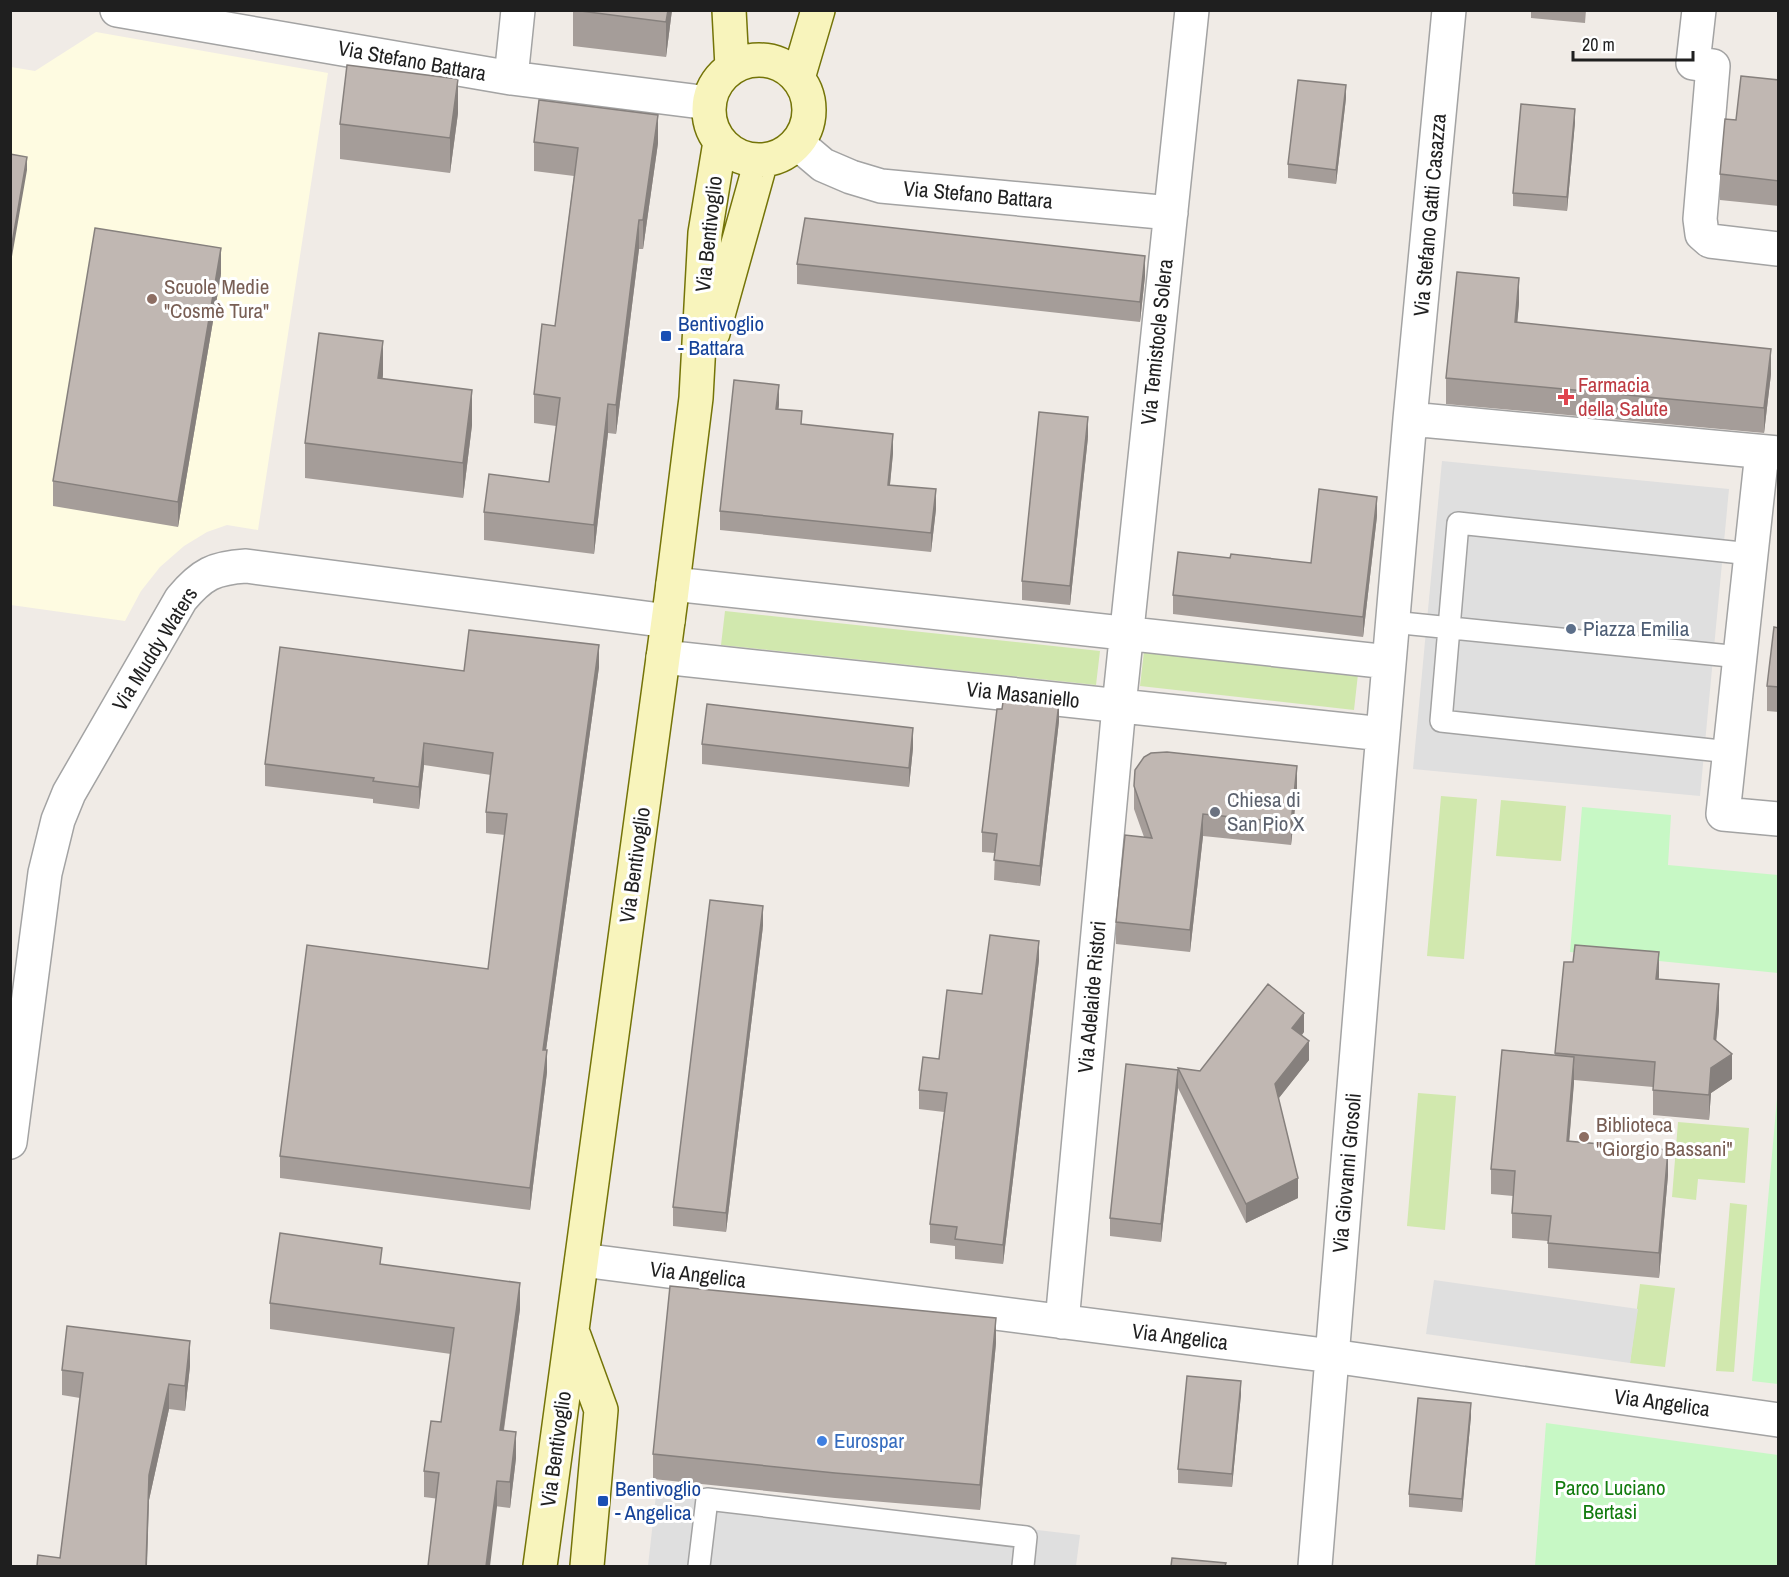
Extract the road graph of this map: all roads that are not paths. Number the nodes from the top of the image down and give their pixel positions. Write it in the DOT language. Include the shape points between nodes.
graph roads {
  1 [pos="117,10"];
  2 [pos="518,10"];
  3 [pos="729,10"];
  4 [pos="818,10"];
  5 [pos="1192,10"];
  6 [pos="1449,10"];
  7 [pos="1699,10"];
  8 [pos="732,68"];
  9 [pos="511,78"];
  10 [pos="798,78"];
  11 [pos="709,103"];
  12 [pos="720,142"];
  13 [pos="797,143"];
  14 [pos="761,161"];
  15 [pos="1171,213"];
  16 [pos="1779,249"];
  17 [pos="696,398"];
  18 [pos="1410,419"];
  19 [pos="1770,452"];
  20 [pos="1751,554"];
  21 [pos="673,584"];
  22 [pos="668,621"];
  23 [pos="1392,622"];
  24 [pos="1449,628"];
  25 [pos="1126,633"];
  26 [pos="663,657"];
  27 [pos="1740,657"];
  28 [pos="1389,662"];
  29 [pos="1122,673"];
  30 [pos="1119,706"];
  31 [pos="1383,734"];
  32 [pos="1730,752"];
  33 [pos="1779,819"];
  34 [pos="10,1142"];
  35 [pos="582,1260"];
  36 [pos="1062,1322"];
  37 [pos="572,1332"];
  38 [pos="1332,1356"];
  39 [pos="1779,1419"];
  40 [pos="540,1566"];
  41 [pos="587,1566"];
  42 [pos="699,1566"];
  43 [pos="1023,1566"];
  44 [pos="1315,1566"];
  1 -- 9 [label="street, Via Stefano Battara"];
  2 -- 9 [label="street"];
  3 -- 8 [label="street"];
  4 -- 10 [label="street"];
  5 -- 15 [label="street, Via Temistocle Solera"];
  6 -- 18 [label="street, Via Stefano Gatti Casazza"];
  7 -- 16 [label="street" via="1693,63 1713,66 1702,234 1710,241"];
  8 -- 10 [label="street" via="748,61 772,61"];
  8 -- 11 [label="street" via="718,80"];
  9 -- 11 [label="street, Via Stefano Battara"];
  10 -- 13 [label="street" via="806,93 809,113"];
  11 -- 12 [label="street, Via Bentivoglio" via="711,125"];
  12 -- 14 [label="street, Via Bentivoglio" via="745,159"];
  12 -- 17 [label="street, Via Bentivoglio" via="705,233"];
  13 -- 14 [label="street" via="784,154"];
  13 -- 15 [label="street, Via Stefano Battara" via="823,165 881,186"];
  14 -- 17 [label="street, Via Bentivoglio"];
  15 -- 25 [label="street, Via Temistocle Solera"];
  17 -- 21 [label="street, Via Bentivoglio"];
  18 -- 19 [label="street"];
  18 -- 23 [label="street"];
  19 -- 20 [label="street"];
  20 -- 24 [label="lane" via="1458,524"];
  20 -- 27 [label="street"];
  21 -- 22 [label="street, Via Bentivoglio"];
  21 -- 25 [label="street"];
  22 -- 26 [label="street, Via Bentivoglio"];
  22 -- 34 [label="street, Via Muddy Waters" via="246,566 209,573 195,583 181,599 69,793 58,820 45,873"];
  23 -- 24 [label="lane"];
  23 -- 28 [label="street"];
  24 -- 27 [label="lane"];
  24 -- 32 [label="lane" via="1441,721"];
  25 -- 28 [label="street"];
  25 -- 29 [label="street, Via Temistocle Solera"];
  26 -- 30 [label="street, Via Masaniello"];
  26 -- 35 [label="street, Via Bentivoglio"];
  27 -- 32 [label="street"];
  28 -- 31 [label="street"];
  29 -- 30 [label="street, Via Adelaide Ristori"];
  30 -- 31 [label="street, Via Masaniello"];
  30 -- 36 [label="street, Via Adelaide Ristori"];
  31 -- 38 [label="street, Via Giovanni Grosoli"];
  32 -- 33 [label="street" via="1723,814"];
  35 -- 36 [label="street, Via Angelica"];
  35 -- 37 [label="street, Via Bentivoglio"];
  36 -- 38 [label="street, Via Angelica"];
  37 -- 40 [label="street, Via Bentivoglio"];
  37 -- 41 [label="street, Via Bentivoglio" via="601,1410"];
  38 -- 39 [label="street, Via Angelica"];
  38 -- 44 [label="street, Via Giovanni Grosoli"];
  42 -- 43 [label="lane" via="707,1499 1026,1537"];
}
